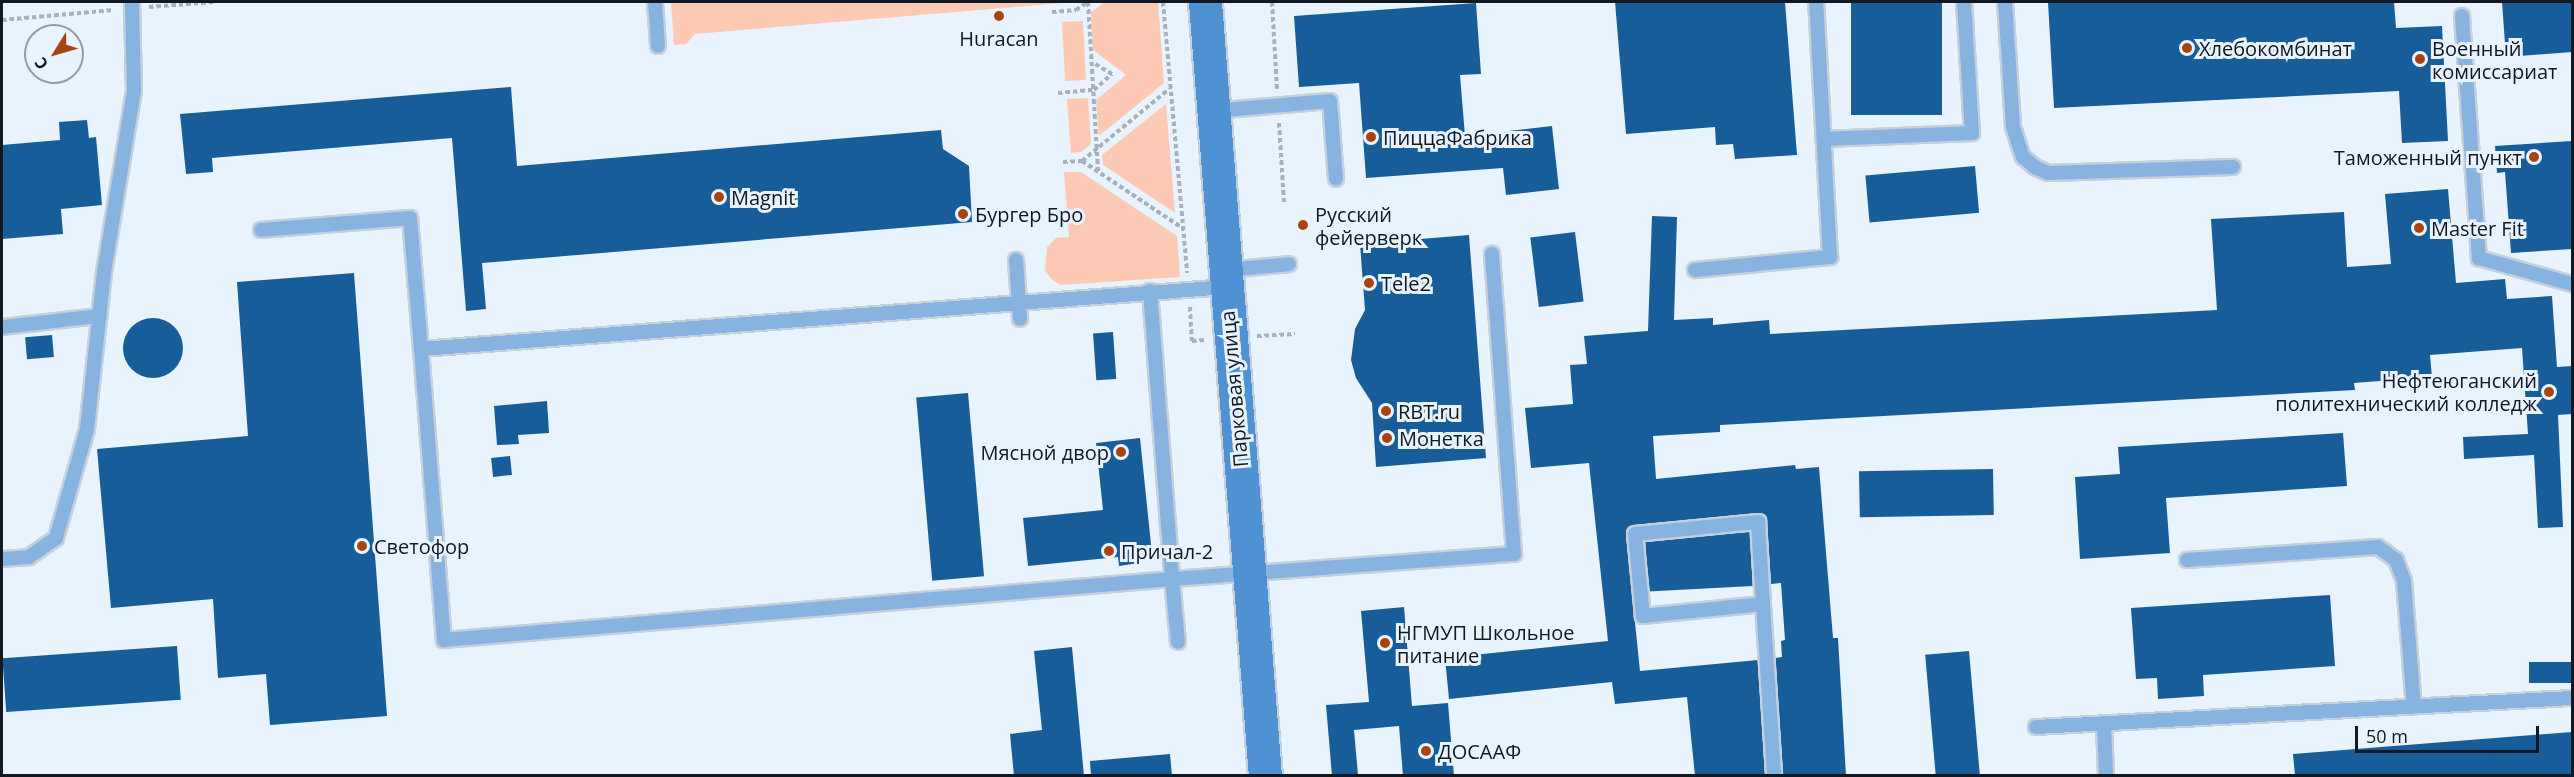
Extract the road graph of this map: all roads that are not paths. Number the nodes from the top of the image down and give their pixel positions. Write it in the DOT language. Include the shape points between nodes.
graph roads {
  1 [pos="655,2"];
  2 [pos="1205,2"];
  3 [pos="1816,2"];
  4 [pos="1964,2"];
  5 [pos="2005,2"];
  6 [pos="133,5"];
  7 [pos="2462,16"];
  8 [pos="658,46"];
  9 [pos="1213,111"];
  10 [pos="1824,139"];
  11 [pos="2233,167"];
  12 [pos="1336,179"];
  13 [pos="261,230"];
  14 [pos="1492,254"];
  15 [pos="1016,260"];
  16 [pos="1289,264"];
  17 [pos="1695,270"];
  18 [pos="1225,278"];
  19 [pos="2572,284"];
  20 [pos="1150,291"];
  21 [pos="1019,301"];
  22 [pos="99,316"];
  23 [pos="1020,319"];
  24 [pos="2,327"];
  25 [pos="421,349"];
  26 [pos="2,559"];
  27 [pos="2187,560"];
  28 [pos="1249,573"];
  29 [pos="1172,579"];
  30 [pos="1763,604"];
  31 [pos="1178,642"];
  32 [pos="2572,698"];
  33 [pos="2414,706"];
  34 [pos="2104,724"];
  35 [pos="2036,728"];
  36 [pos="1265,776"];
  37 [pos="1774,776"];
  38 [pos="2106,776"];
  1 -- 8 [label="lane"];
  2 -- 9 [label="main road, Парковая улица"];
  3 -- 10 [label="lane"];
  4 -- 10 [label="lane" via="1972,133"];
  5 -- 11 [label="lane" via="2016,143 2035,167 2048,173"];
  6 -- 22 [label="lane" via="134,91"];
  7 -- 19 [label="lane" via="2479,258"];
  9 -- 12 [label="lane" via="1329,101"];
  9 -- 18 [label="main road, Парковая улица"];
  10 -- 17 [label="lane" via="1830,258"];
  13 -- 25 [label="lane" via="410,218"];
  14 -- 28 [label="lane" via="1514,554"];
  15 -- 21 [label="lane"];
  16 -- 18 [label="lane"];
  18 -- 20 [label="lane"];
  18 -- 28 [label="main road, Парковая улица"];
  20 -- 21 [label="lane"];
  20 -- 29 [label="lane"];
  21 -- 23 [label="lane"];
  21 -- 25 [label="lane"];
  22 -- 24 [label="lane"];
  22 -- 26 [label="lane" via="87,429 56,538 29,557"];
  25 -- 29 [label="lane" via="444,640"];
  27 -- 33 [label="lane" via="2378,547 2396,560 2404,581"];
  28 -- 29 [label="lane"];
  28 -- 36 [label="main road, Парковая улица"];
  29 -- 31 [label="lane"];
  30 -- 30 [label="lane" via="1758,522 1635,534 1643,616"];
  30 -- 37 [label="lane"];
  32 -- 33 [label="lane"];
  33 -- 34 [label="lane"];
  34 -- 35 [label="lane"];
  34 -- 38 [label="lane"];
}
